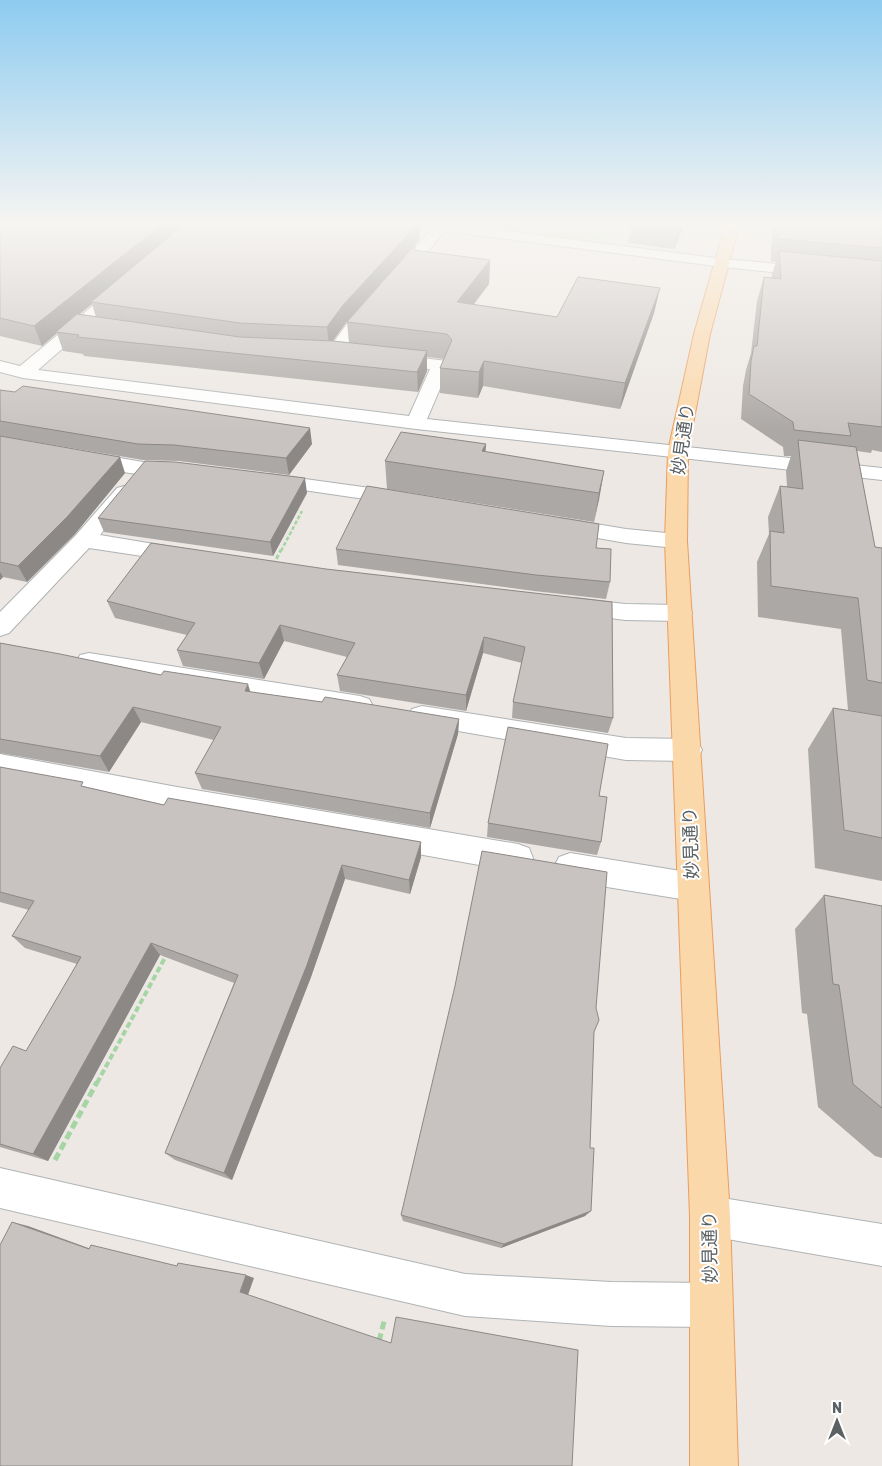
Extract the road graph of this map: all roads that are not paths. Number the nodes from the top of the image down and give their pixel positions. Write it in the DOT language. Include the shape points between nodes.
graph roads {
  1 [pos="116,294"];
  2 [pos="382,294"];
  3 [pos="714,294"];
  4 [pos="79,325"];
  5 [pos="98,328"];
  6 [pos="317,352"];
  7 [pos="335,353"];
  8 [pos="0,366"];
  9 [pos="23,373"];
  10 [pos="416,423"];
  11 [pos="678,451"];
  12 [pos="67,455"];
  13 [pos="143,468"];
  14 [pos="199,472"];
  15 [pos="882,474"];
  16 [pos="248,478"];
  17 [pos="416,501"];
  18 [pos="540,522"];
  19 [pos="84,540"];
  20 [pos="676,541"];
  21 [pos="202,558"];
  22 [pos="552,603"];
  23 [pos="680,613"];
  24 [pos="3,641"];
  25 [pos="68,659"];
  26 [pos="688,750"];
  27 [pos="0,766"];
  28 [pos="693,887"];
  29 [pos="18,1192"];
  30 [pos="710,1216"];
  31 [pos="882,1245"];
  32 [pos="710,1305"];
  33 [pos="714,1466"];
  1 -- 4 [label="street"];
  2 -- 7 [label="street"];
  3 -- 11 [label="main road, 妙見通り" via="702,334"];
  4 -- 5 [label="street"];
  4 -- 9 [label="street"];
  6 -- 7 [label="street"];
  7 -- 10 [label="street" via="441,365"];
  8 -- 9 [label="street"];
  9 -- 10 [label="street"];
  10 -- 11 [label="street"];
  11 -- 15 [label="street"];
  11 -- 20 [label="main road, 妙見通り"];
  12 -- 13 [label="street"];
  13 -- 14 [label="street"];
  13 -- 19 [label="street"];
  16 -- 17 [label="street"];
  18 -- 20 [label="street"];
  19 -- 21 [label="street"];
  19 -- 24 [label="street"];
  20 -- 23 [label="main road, 妙見通り"];
  22 -- 23 [label="street" via="625,612"];
  23 -- 26 [label="main road, 妙見通り"];
  25 -- 26 [label="street" via="626,749"];
  26 -- 28 [label="main road, 妙見通り"];
  27 -- 28 [label="street"];
  28 -- 30 [label="main road, 妙見通り"];
  29 -- 32 [label="street" via="465,1295 610,1304"];
  30 -- 31 [label="street"];
  30 -- 32 [label="main road, 妙見通り"];
  32 -- 33 [label="main road, 妙見通り"];
}
